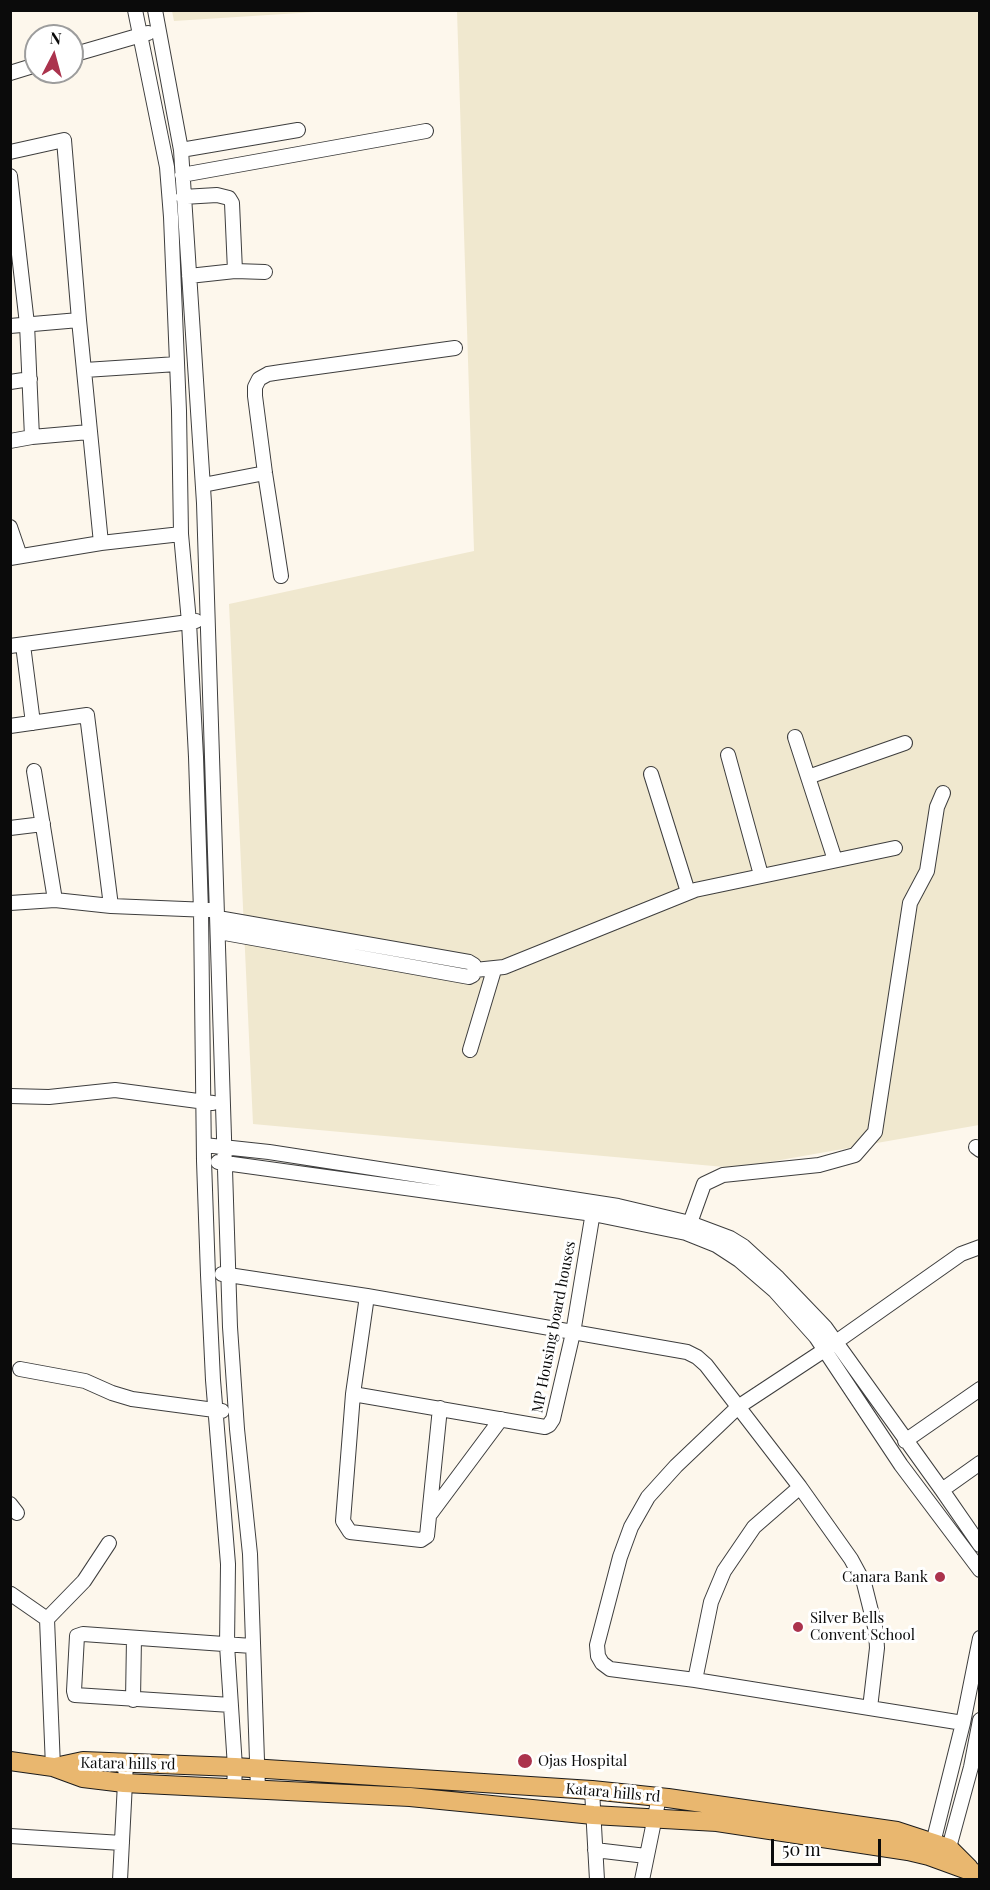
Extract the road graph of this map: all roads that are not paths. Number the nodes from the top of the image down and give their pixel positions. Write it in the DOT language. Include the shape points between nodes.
graph roads {
  1 [pos="135,10"];
  2 [pos="155,10"];
  3 [pos="159,30"];
  4 [pos="139,35"];
  5 [pos="84,51"];
  6 [pos="298,130"];
  7 [pos="426,131"];
  8 [pos="181,150"];
  9 [pos="10,152"];
  10 [pos="182,175"];
  11 [pos="10,176"];
  12 [pos="183,197"];
  13 [pos="235,272"];
  14 [pos="265,272"];
  15 [pos="189,276"];
  16 [pos="79,320"];
  17 [pos="27,324"];
  18 [pos="10,326"];
  19 [pos="455,348"];
  20 [pos="177,364"];
  21 [pos="85,370"];
  22 [pos="30,379"];
  23 [pos="10,382"];
  24 [pos="89,432"];
  25 [pos="32,436"];
  26 [pos="10,441"];
  27 [pos="265,473"];
  28 [pos="203,485"];
  29 [pos="10,527"];
  30 [pos="181,534"];
  31 [pos="101,543"];
  32 [pos="15,557"];
  33 [pos="281,576"];
  34 [pos="209,619"];
  35 [pos="189,622"];
  36 [pos="17,645"];
  37 [pos="33,723"];
  38 [pos="10,726"];
  39 [pos="795,737"];
  40 [pos="905,743"];
  41 [pos="728,755"];
  42 [pos="34,771"];
  43 [pos="651,774"];
  44 [pos="808,777"];
  45 [pos="943,793"];
  46 [pos="43,824"];
  47 [pos="10,828"];
  48 [pos="895,848"];
  49 [pos="835,860"];
  50 [pos="761,875"];
  51 [pos="688,892"];
  52 [pos="55,900"];
  53 [pos="10,903"];
  54 [pos="111,906"];
  55 [pos="201,911"];
  56 [pos="218,914"];
  57 [pos="219,932"];
  58 [pos="475,970"];
  59 [pos="494,970"];
  60 [pos="470,1050"];
  61 [pos="10,1096"];
  62 [pos="204,1102"];
  63 [pos="224,1104"];
  64 [pos="204,1145"];
  65 [pos="224,1147"];
  66 [pos="204,1161"];
  67 [pos="224,1163"];
  68 [pos="594,1208"];
  69 [pos="690,1223"];
  70 [pos="980,1247"];
  71 [pos="208,1273"];
  72 [pos="228,1275"];
  73 [pos="367,1296"];
  74 [pos="573,1332"];
  75 [pos="830,1346"];
  76 [pos="20,1369"];
  77 [pos="980,1389"];
  78 [pos="353,1394"];
  79 [pos="738,1407"];
  80 [pos="440,1408"];
  81 [pos="215,1410"];
  82 [pos="235,1411"];
  83 [pos="501,1419"];
  84 [pos="905,1441"];
  85 [pos="980,1463"];
  86 [pos="800,1487"];
  87 [pos="942,1490"];
  88 [pos="430,1515"];
  89 [pos="109,1543"];
  90 [pos="980,1545"];
  91 [pos="980,1570"];
  92 [pos="11,1594"];
  93 [pos="47,1619"];
  94 [pos="134,1638"];
  95 [pos="980,1638"];
  96 [pos="227,1646"];
  97 [pos="252,1646"];
  98 [pos="695,1680"];
  99 [pos="133,1700"];
  100 [pos="231,1705"];
  101 [pos="870,1708"];
  102 [pos="980,1720"];
  103 [pos="963,1723"];
  104 [pos="10,1761"];
  105 [pos="126,1763"];
  106 [pos="53,1767"];
  107 [pos="235,1767"];
  108 [pos="975,1767"];
  109 [pos="258,1769"];
  110 [pos="124,1783"];
  111 [pos="234,1789"];
  112 [pos="258,1790"];
  113 [pos="592,1790"];
  114 [pos="659,1797"];
  115 [pos="593,1815"];
  116 [pos="654,1819"];
  117 [pos="10,1836"];
  118 [pos="122,1843"];
  119 [pos="595,1850"];
  120 [pos="939,1853"];
  121 [pos="646,1856"];
  122 [pos="976,1875"];
  123 [pos="120,1880"];
  124 [pos="597,1880"];
  125 [pos="642,1880"];
  1 -- 4 [label="street"];
  2 -- 3 [label="street"];
  3 -- 4 [label="street"];
  3 -- 8 [label="street"];
  4 -- 5 [label="street"];
  4 -- 20 [label="street" via="167,167"];
  6 -- 8 [label="street"];
  7 -- 10 [label="street"];
  8 -- 10 [label="street"];
  9 -- 16 [label="street" via="64,140"];
  10 -- 12 [label="street"];
  11 -- 17 [label="street"];
  12 -- 13 [label="street" via="229,198"];
  12 -- 15 [label="street"];
  13 -- 14 [label="street"];
  13 -- 15 [label="street"];
  15 -- 28 [label="street"];
  16 -- 17 [label="street"];
  16 -- 21 [label="street"];
  17 -- 18 [label="street"];
  17 -- 22 [label="street"];
  19 -- 27 [label="street" via="268,374 259,379 255,396"];
  20 -- 21 [label="street"];
  20 -- 30 [label="street"];
  21 -- 24 [label="street"];
  22 -- 23 [label="street"];
  22 -- 25 [label="street"];
  24 -- 25 [label="street"];
  24 -- 31 [label="street"];
  25 -- 26 [label="street"];
  27 -- 28 [label="street"];
  27 -- 33 [label="street"];
  28 -- 34 [label="street"];
  29 -- 32 [label="street"];
  30 -- 31 [label="street"];
  30 -- 35 [label="street"];
  31 -- 32 [label="street"];
  34 -- 35 [label="street"];
  34 -- 56 [label="street"];
  35 -- 36 [label="street"];
  35 -- 55 [label="street"];
  36 -- 37 [label="street"];
  37 -- 38 [label="street"];
  37 -- 54 [label="street" via="87,715"];
  39 -- 44 [label="street"];
  40 -- 44 [label="street"];
  41 -- 50 [label="street"];
  42 -- 46 [label="street"];
  43 -- 51 [label="street"];
  44 -- 49 [label="street"];
  45 -- 69 [label="street" via="936,807 927,871 910,903 875,1132 855,1155 819,1164 723,1175 704,1184"];
  46 -- 47 [label="street"];
  46 -- 52 [label="street"];
  48 -- 49 [label="street"];
  49 -- 50 [label="street"];
  50 -- 51 [label="street"];
  51 -- 59 [label="street"];
  52 -- 53 [label="street"];
  52 -- 54 [label="street"];
  54 -- 55 [label="street"];
  55 -- 56 [label="street"];
  55 -- 62 [label="street"];
  56 -- 57 [label="street"];
  56 -- 58 [label="street" via="469,962"];
  57 -- 58 [label="street" via="469,977"];
  57 -- 63 [label="street"];
  58 -- 59 [label="street"];
  59 -- 60 [label="street"];
  61 -- 62 [label="street" via="49,1097 123,1090"];
  62 -- 63 [label="street"];
  62 -- 64 [label="street"];
  63 -- 65 [label="street"];
  64 -- 65 [label="street"];
  64 -- 66 [label="street"];
  65 -- 67 [label="street"];
  65 -- 68 [label="street"];
  66 -- 67 [label="street"];
  66 -- 71 [label="street"];
  67 -- 68 [label="street"];
  67 -- 72 [label="street"];
  68 -- 69 [label="street" via="655,1213"];
  68 -- 74 [label="street, MP Housing board houses"];
  68 -- 75 [label="street" via="716,1245 775,1291"];
  69 -- 75 [label="street" via="742,1246 825,1327"];
  70 -- 75 [label="street" via="961,1254"];
  71 -- 72 [label="street"];
  71 -- 81 [label="street"];
  72 -- 73 [label="street"];
  72 -- 82 [label="street"];
  73 -- 74 [label="street"];
  73 -- 78 [label="street"];
  74 -- 79 [label="street" via="687,1352 706,1365"];
  74 -- 83 [label="street, MP Housing board houses" via="551,1423 545,1427"];
  75 -- 79 [label="street"];
  75 -- 84 [label="street"];
  75 -- 91 [label="street" via="901,1466"];
  76 -- 81 [label="street" via="85,1381 132,1399"];
  77 -- 84 [label="street"];
  78 -- 80 [label="street, MP Housing board houses"];
  78 -- 88 [label="street" via="346,1529 421,1540 428,1532"];
  79 -- 86 [label="street"];
  79 -- 98 [label="street" via="648,1497 620,1557 597,1645 598,1656 610,1669"];
  80 -- 83 [label="street, MP Housing board houses"];
  80 -- 88 [label="street"];
  81 -- 82 [label="street"];
  81 -- 96 [label="street" via="228,1564"];
  82 -- 97 [label="street" via="250,1554"];
  83 -- 88 [label="street"];
  84 -- 87 [label="street"];
  85 -- 87 [label="street"];
  86 -- 98 [label="street" via="754,1527 724,1571 711,1602"];
  86 -- 101 [label="street" via="864,1582 877,1648"];
  87 -- 90 [label="street"];
  89 -- 93 [label="street" via="84,1581"];
  92 -- 93 [label="street"];
  93 -- 106 [label="street"];
  94 -- 96 [label="street"];
  94 -- 99 [label="street"];
  94 -- 99 [label="street" via="77,1636 74,1690 79,1696"];
  95 -- 103 [label="street"];
  96 -- 97 [label="street"];
  96 -- 100 [label="street"];
  97 -- 109 [label="street"];
  98 -- 101 [label="street"];
  99 -- 100 [label="street"];
  100 -- 107 [label="street"];
  101 -- 103 [label="street"];
  102 -- 108 [label="street"];
  103 -- 120 [label="street"];
  104 -- 106 [label="main road"];
  105 -- 106 [label="main road, Katara hills rd" via="83,1761"];
  105 -- 107 [label="main road, Katara hills rd"];
  105 -- 110 [label="street"];
  106 -- 110 [label="main road, Katara hills rd" via="82,1778"];
  107 -- 109 [label="main road, Katara hills rd"];
  107 -- 111 [label="street"];
  108 -- 120 [label="street"];
  109 -- 112 [label="street"];
  109 -- 113 [label="main road, Katara hills rd"];
  110 -- 111 [label="main road, Katara hills rd"];
  110 -- 118 [label="street"];
  111 -- 112 [label="main road, Katara hills rd"];
  112 -- 115 [label="main road, Katara hills rd" via="410,1797"];
  113 -- 114 [label="main road, Katara hills rd"];
  113 -- 115 [label="street"];
  114 -- 116 [label="street"];
  114 -- 120 [label="main road, Katara hills rd" via="897,1831"];
  115 -- 116 [label="main road, Katara hills rd"];
  115 -- 119 [label="street"];
  116 -- 120 [label="main road, Katara hills rd" via="717,1822"];
  116 -- 121 [label="street"];
  117 -- 118 [label="street"];
  118 -- 123 [label="street"];
  119 -- 121 [label="street"];
  119 -- 124 [label="street"];
  120 -- 122 [label="main road, Katara hills rd"];
  121 -- 125 [label="street"];
}
